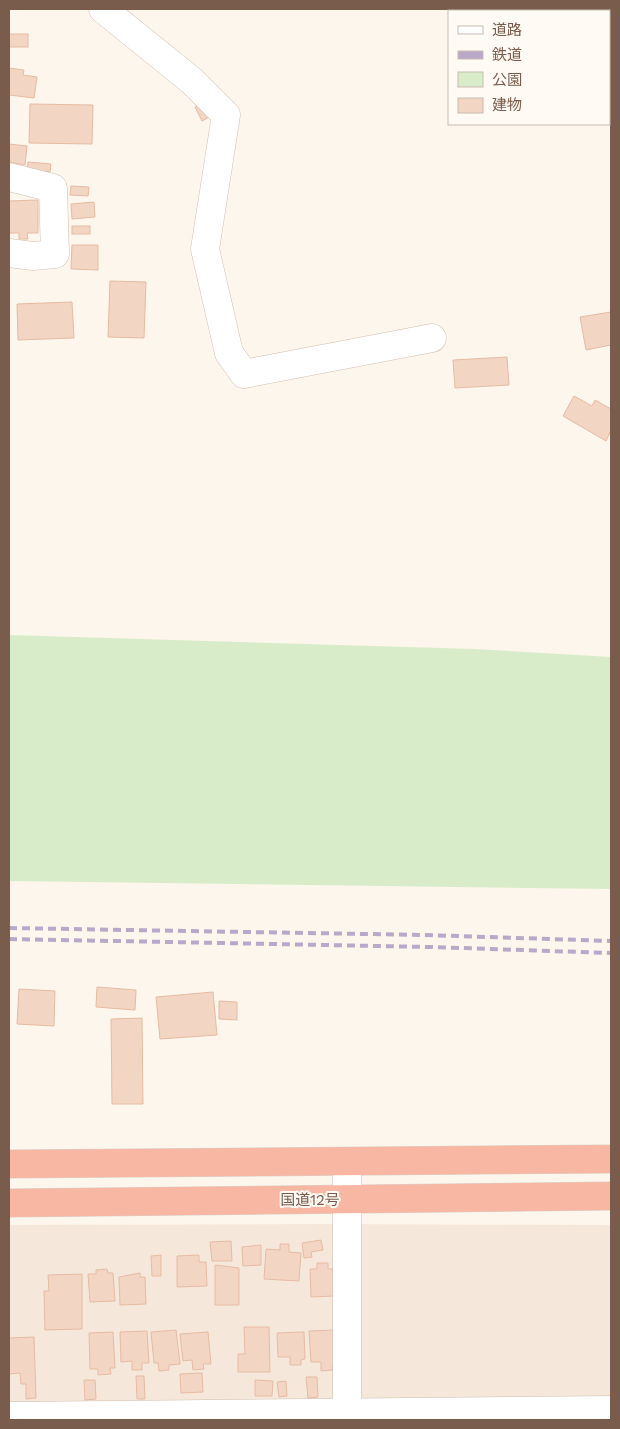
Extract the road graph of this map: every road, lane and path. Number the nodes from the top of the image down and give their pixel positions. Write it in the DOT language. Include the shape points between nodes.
graph roads {
  1 [pos="103,9"];
  2 [pos="9,176"];
  3 [pos="9,253"];
  4 [pos="432,338"];
  5 [pos="611,1159"];
  6 [pos="347,1162"];
  7 [pos="9,1164"];
  8 [pos="611,1196"];
  9 [pos="348,1200"];
  10 [pos="9,1202"];
  11 [pos="611,1410"];
  12 [pos="346,1413"];
  13 [pos="17,1417"];
  14 [pos="146,1418"];
  1 -- 4 [label="street" via="192,81 226,115 205,249 228,353 244,374"];
  2 -- 3 [label="street" via="53,188 55,254"];
  5 -- 6 [label="highway"];
  6 -- 7 [label="highway"];
  6 -- 9 [label="street"];
  8 -- 9 [label="highway, 国道12号"];
  9 -- 10 [label="highway, 国道12号"];
  9 -- 12 [label="street"];
  11 -- 12 [label="street"];
  12 -- 14 [label="street"];
  13 -- 14 [label="street"];
}
